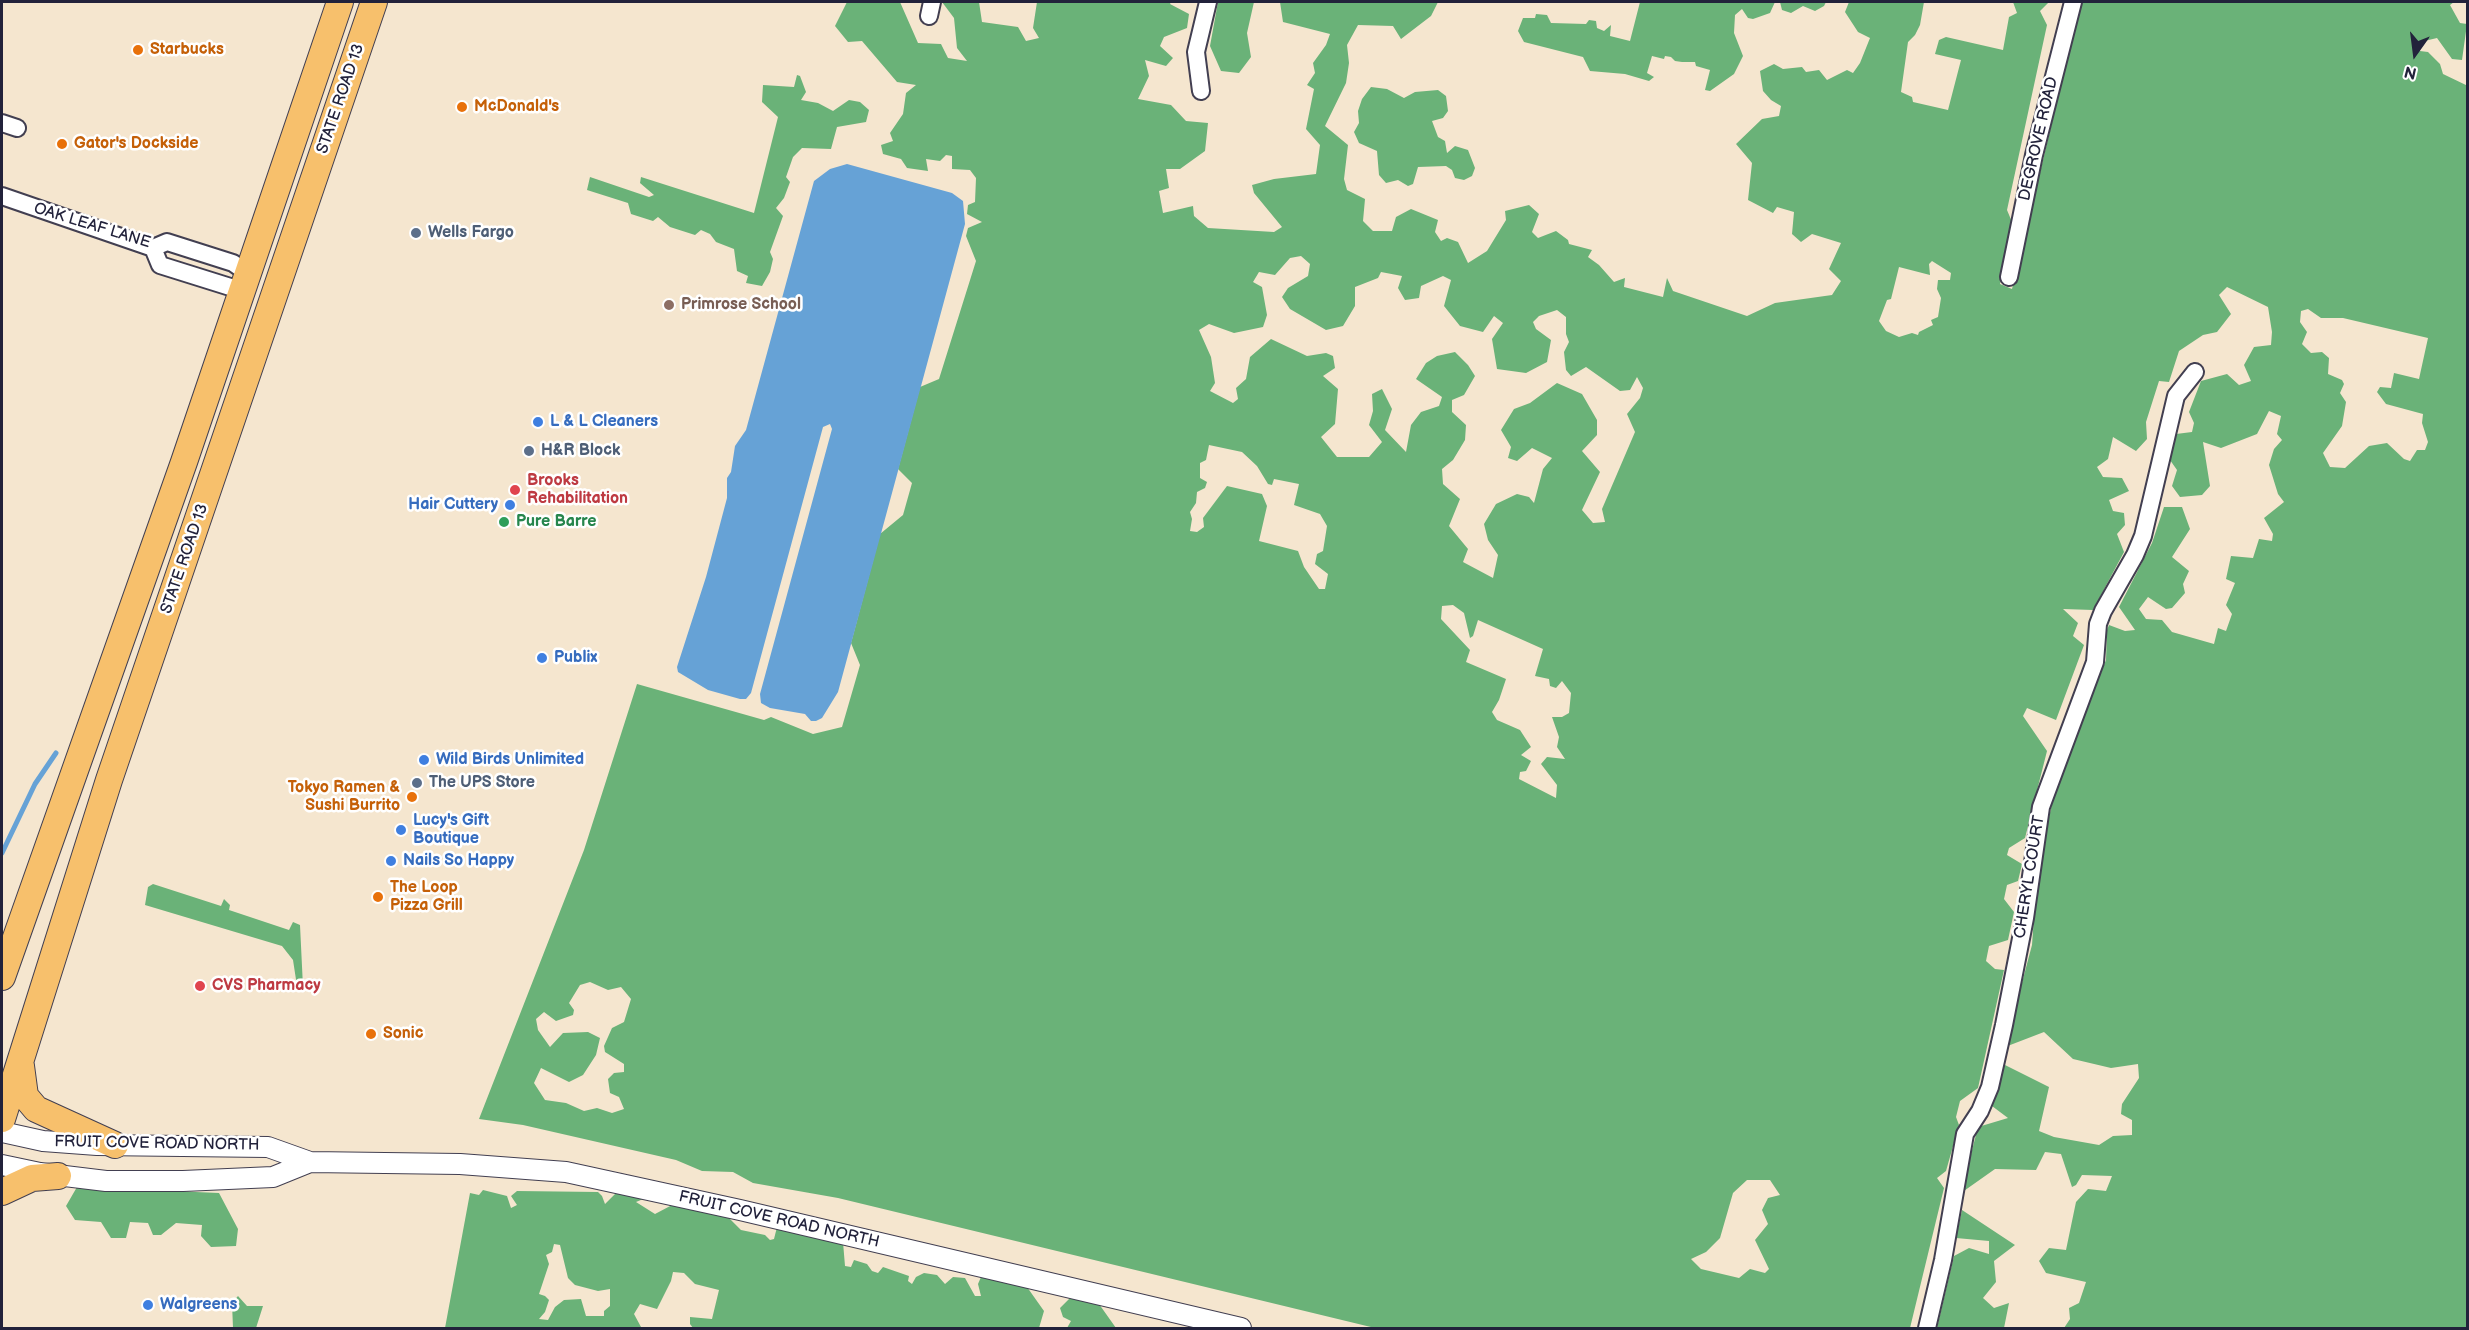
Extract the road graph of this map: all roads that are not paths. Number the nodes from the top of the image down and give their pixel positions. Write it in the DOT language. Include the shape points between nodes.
graph roads {
  1 [pos="340,2"];
  2 [pos="374,2"];
  3 [pos="1208,2"];
  4 [pos="2073,2"];
  5 [pos="1201,92"];
  6 [pos="2,196"];
  7 [pos="153,248"];
  8 [pos="2009,277"];
  9 [pos="246,283"];
  10 [pos="272,303"];
  11 [pos="2195,372"];
  12 [pos="150,560"];
  13 [pos="166,617"];
  14 [pos="90,725"];
  15 [pos="109,780"];
  16 [pos="2,977"];
  17 [pos="21,1058"];
  18 [pos="2,1119"];
  19 [pos="2,1132"];
  20 [pos="115,1145"];
  21 [pos="310,1162"];
  22 [pos="2,1165"];
  23 [pos="58,1176"];
  24 [pos="2,1192"];
  25 [pos="1241,1329"];
  26 [pos="1927,1329"];
  1 -- 9 [label="main road, STATE ROAD 13"];
  2 -- 10 [label="main road, STATE ROAD 13"];
  3 -- 5 [label="street" via="1196,51"];
  4 -- 8 [label="street, DEGROVE ROAD" via="2034,155"];
  6 -- 7 [label="street, OAK LEAF LANE"];
  7 -- 9 [label="street" via="160,265"];
  7 -- 9 [label="street, OAK LEAF LANE" via="167,242 233,263"];
  9 -- 10 [label="main road" via="259,284"];
  9 -- 12 [label="main road, STATE ROAD 13"];
  10 -- 13 [label="main road, STATE ROAD 13"];
  11 -- 26 [label="street, CHERYL COURT" via="2176,396 2143,536 2103,610 2095,662 2041,807 2004,1025 1990,1086 1965,1134 1944,1260"];
  12 -- 13 [label="main road" via="154,594"];
  12 -- 14 [label="main road, STATE ROAD 13"];
  13 -- 15 [label="main road, STATE ROAD 13"];
  14 -- 15 [label="main road"];
  14 -- 16 [label="main road, STATE ROAD 13"];
  15 -- 17 [label="main road, STATE ROAD 13"];
  17 -- 18 [label="main road, STATE ROAD 13"];
  17 -- 20 [label="main road" via="24,1090 36,1109"];
  19 -- 20 [label="street, FRUIT COVE ROAD NORTH" via="43,1141"];
  20 -- 21 [label="street, FRUIT COVE ROAD NORTH" via="268,1147"];
  21 -- 23 [label="street, FRUIT COVE ROAD NORTH" via="273,1177 106,1181"];
  21 -- 25 [label="street, FRUIT COVE ROAD NORTH" via="460,1164 566,1172"];
  22 -- 23 [label="street, FRUIT COVE ROAD NORTH"];
  23 -- 24 [label="main road" via="32,1178"];
}
